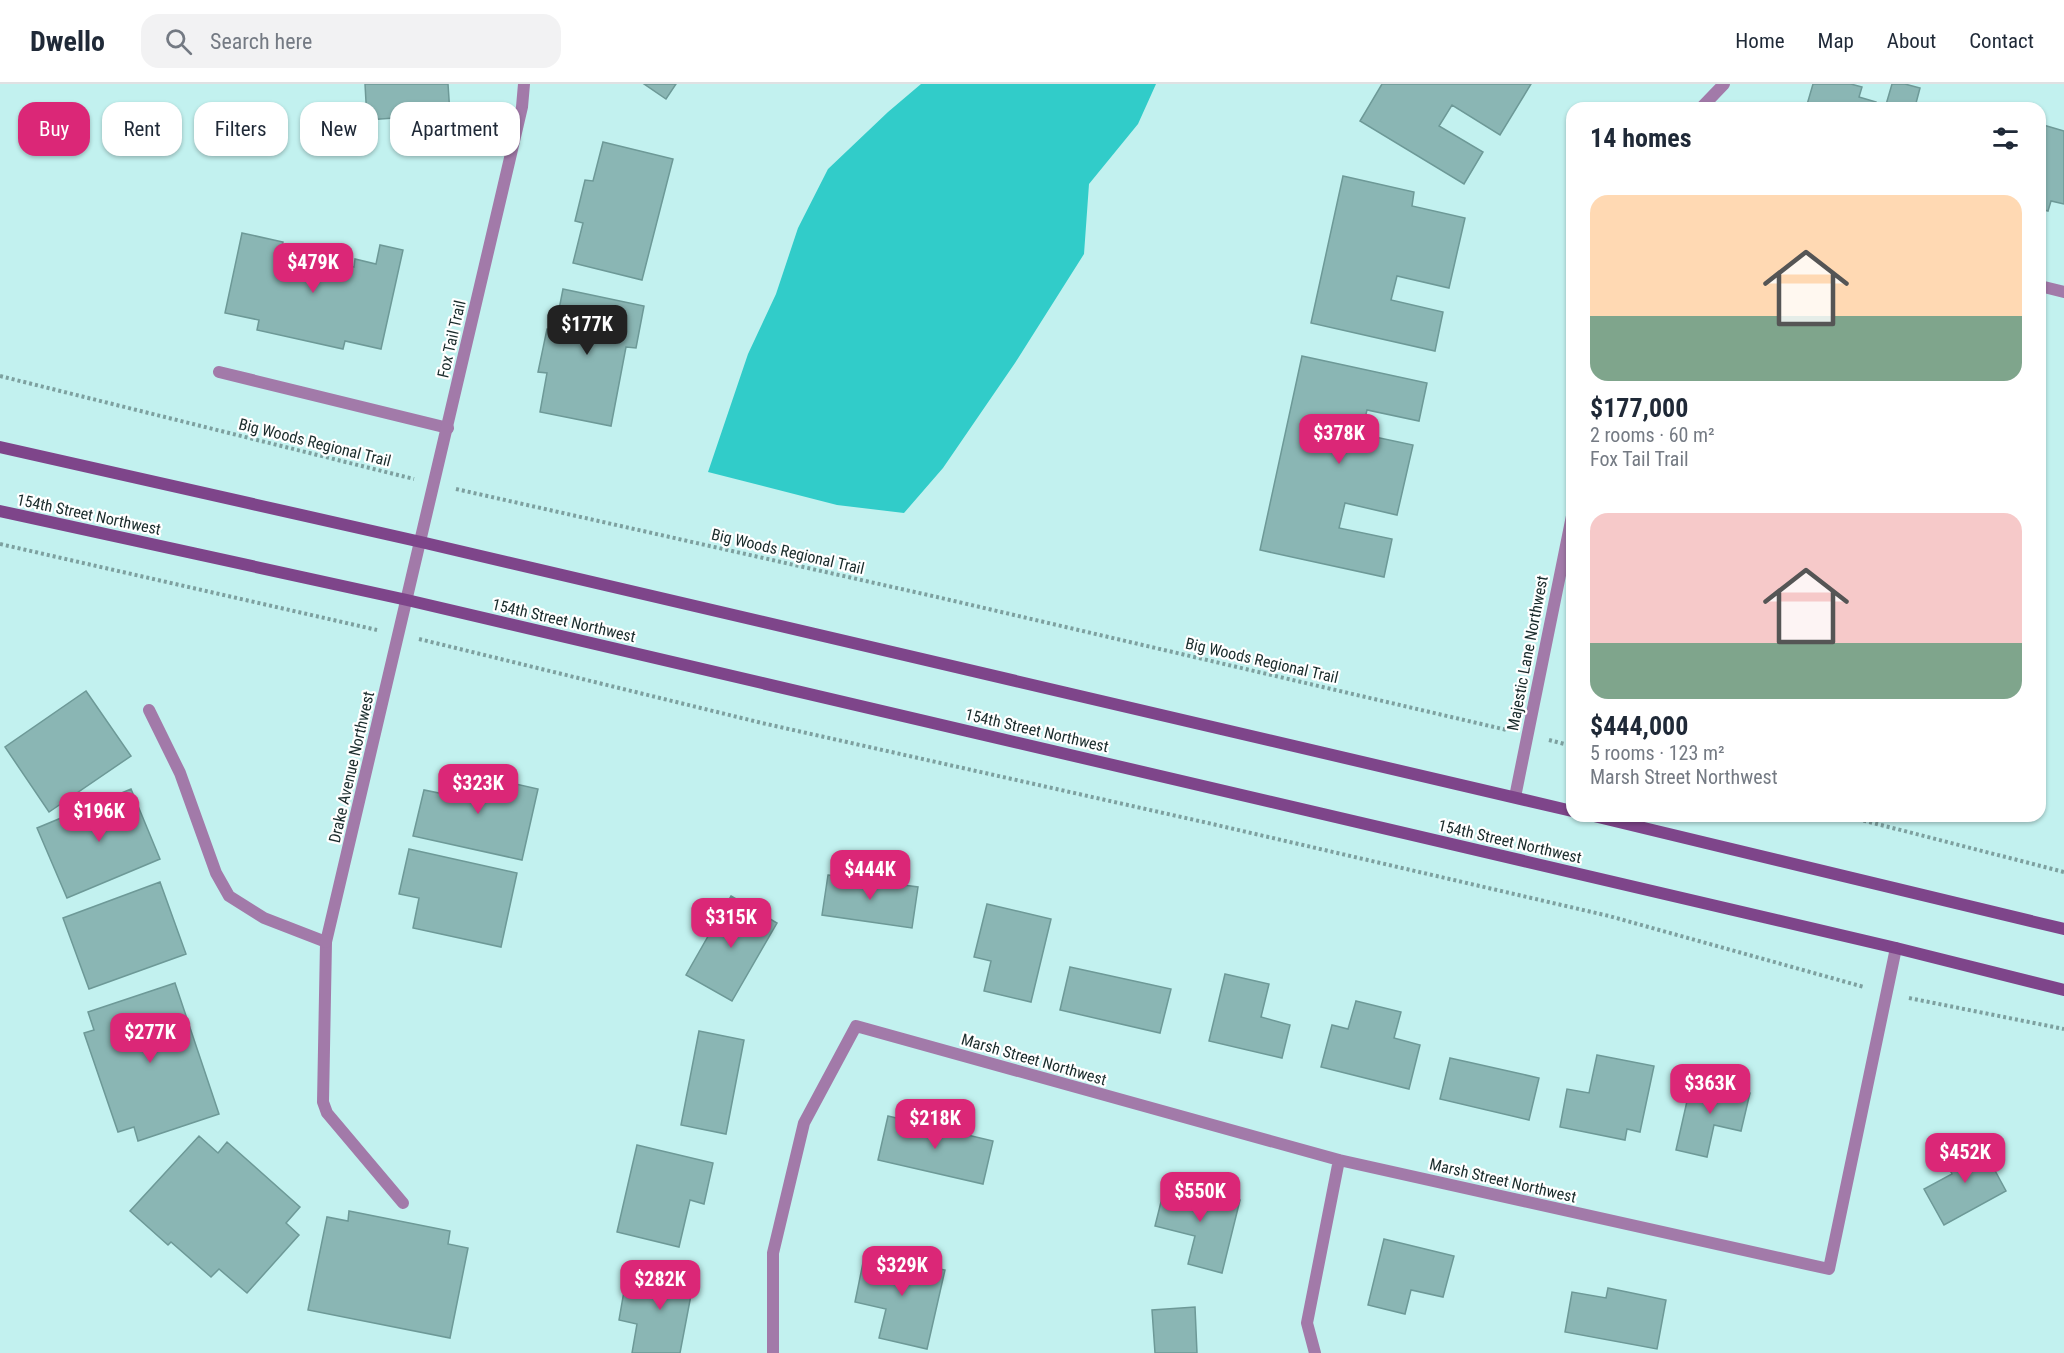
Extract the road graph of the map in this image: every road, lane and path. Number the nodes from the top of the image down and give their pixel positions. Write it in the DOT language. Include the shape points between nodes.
graph roads {
  1 [pos="524,84"];
  2 [pos="1724,84"];
  3 [pos="1707,102"];
  4 [pos="2046,288"];
  5 [pos="2064,292"];
  6 [pos="219,372"];
  7 [pos="0,376"];
  8 [pos="448,428"];
  9 [pos="0,447"];
  10 [pos="434,484"];
  11 [pos="0,511"];
  12 [pos="421,542"];
  13 [pos="0,544"];
  14 [pos="1566,546"];
  15 [pos="407,600"];
  16 [pos="400,634"];
  17 [pos="149,710"];
  18 [pos="1528,734"];
  19 [pos="1566,744"];
  20 [pos="1515,797"];
  21 [pos="1566,810"];
  22 [pos="1619,822"];
  23 [pos="1869,822"];
  24 [pos="2064,872"];
  25 [pos="2064,929"];
  26 [pos="326,942"];
  27 [pos="1896,948"];
  28 [pos="2064,990"];
  29 [pos="1887,993"];
  30 [pos="2064,1029"];
  31 [pos="1339,1160"];
  32 [pos="403,1203"];
  33 [pos="773,1353"];
  34 [pos="1315,1353"];
  1 -- 8 [label="street, Fox Tail Trail" via="522,107"];
  2 -- 3 [label="street"];
  4 -- 5 [label="street"];
  6 -- 8 [label="street"];
  7 -- 10 [label="path, Big Woods Regional Trail"];
  8 -- 10 [label="street, Fox Tail Trail"];
  9 -- 12 [label="street"];
  10 -- 12 [label="street, Fox Tail Trail"];
  10 -- 18 [label="path, Big Woods Regional Trail"];
  11 -- 15 [label="street, 154th Street Northwest"];
  12 -- 15 [label="street, Fox Tail Trail"];
  12 -- 20 [label="street"];
  13 -- 16 [label="path"];
  14 -- 18 [label="street, Majestic Lane Northwest"];
  15 -- 16 [label="street, Drake Avenue Northwest"];
  15 -- 27 [label="street, 154th Street Northwest"];
  16 -- 26 [label="street, Drake Avenue Northwest"];
  16 -- 29 [label="path" via="762,723 1609,916"];
  17 -- 26 [label="street" via="180,772 216,873 229,897 264,918"];
  18 -- 19 [label="path, Big Woods Regional Trail"];
  18 -- 20 [label="street, Majestic Lane Northwest"];
  20 -- 21 [label="street"];
  22 -- 25 [label="street"];
  23 -- 24 [label="path"];
  26 -- 32 [label="street, Drake Avenue Northwest" via="323,1102 327,1113"];
  27 -- 28 [label="street, 154th Street Northwest"];
  27 -- 29 [label="street, Marsh Street Northwest"];
  29 -- 30 [label="path"];
  29 -- 31 [label="street, Marsh Street Northwest" via="1829,1269"];
  31 -- 33 [label="street, Marsh Street Northwest" via="856,1026 804,1123 773,1253"];
  31 -- 34 [label="street" via="1307,1323"];
}
